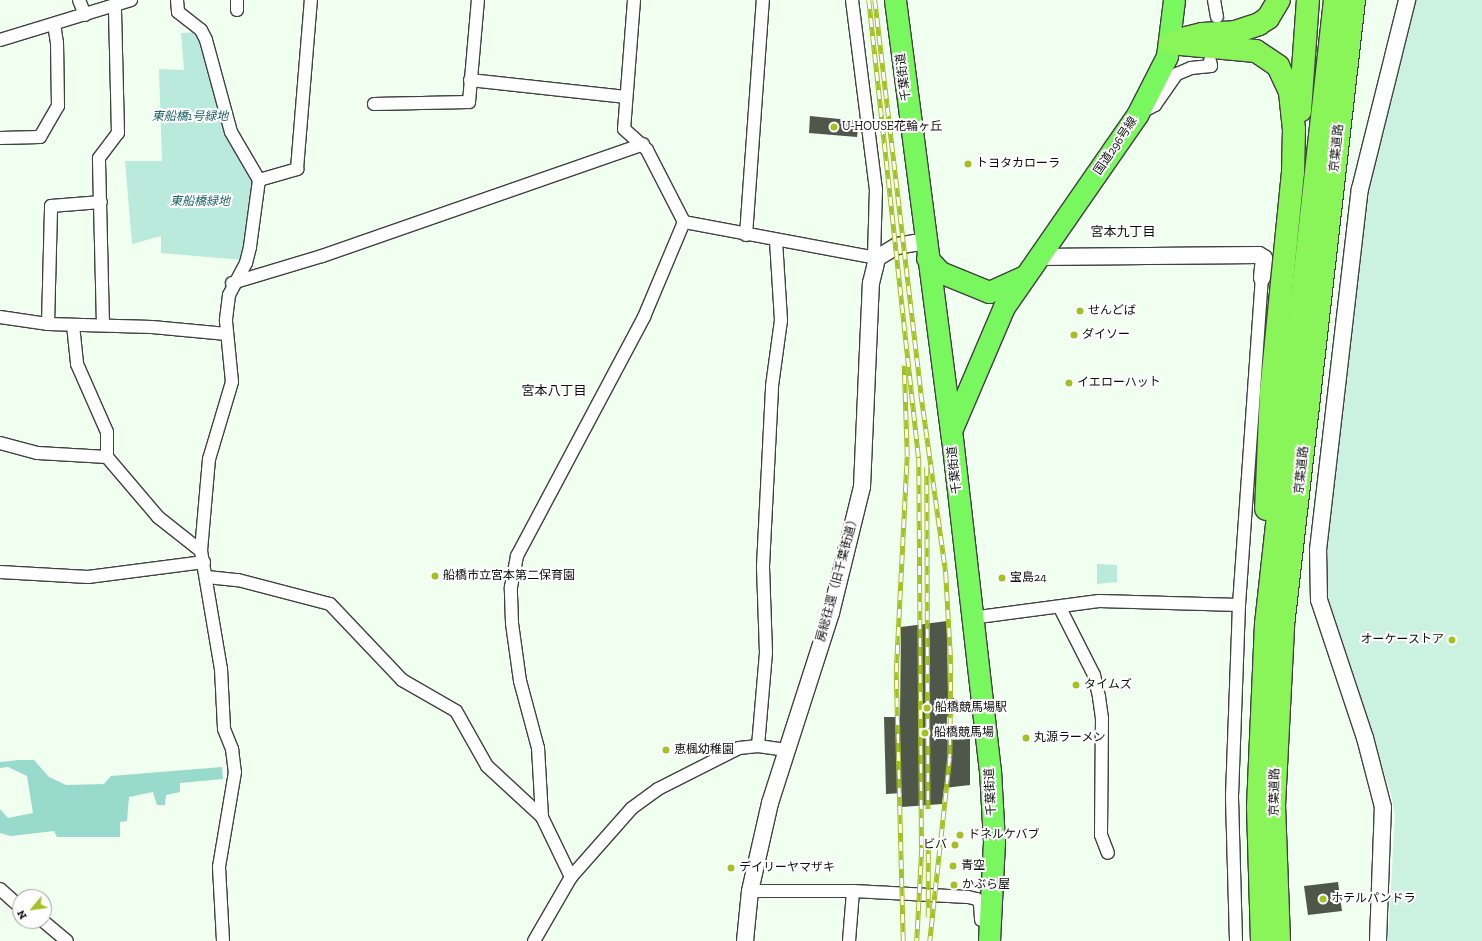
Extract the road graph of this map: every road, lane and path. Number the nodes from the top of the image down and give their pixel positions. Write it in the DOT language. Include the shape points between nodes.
graph roads {
  1 [pos="79,0"];
  2 [pos="131,0"];
  3 [pos="177,0"];
  4 [pos="311,0"];
  5 [pos="478,0"];
  6 [pos="634,0"];
  7 [pos="763,0"];
  8 [pos="852,0"];
  9 [pos="895,0"];
  10 [pos="1174,0"];
  11 [pos="1214,0"];
  12 [pos="1279,0"];
  13 [pos="1308,0"];
  14 [pos="1335,0"];
  15 [pos="1354,0"];
  16 [pos="1407,0"];
  17 [pos="115,6"];
  18 [pos="86,15"];
  19 [pos="1217,17"];
  20 [pos="54,25"];
  21 [pos="0,40"];
  22 [pos="1170,44"];
  23 [pos="1210,61"];
  24 [pos="470,80"];
  25 [pos="626,97"];
  26 [pos="374,104"];
  27 [pos="1137,115"];
  28 [pos="0,138"];
  29 [pos="643,144"];
  30 [pos="1293,172"];
  31 [pos="259,180"];
  32 [pos="101,202"];
  33 [pos="684,222"];
  34 [pos="746,235"];
  35 [pos="776,242"];
  36 [pos="926,249"];
  37 [pos="875,257"];
  38 [pos="1037,257"];
  39 [pos="1023,277"];
  40 [pos="1262,278"];
  41 [pos="232,283"];
  42 [pos="0,317"];
  43 [pos="48,324"];
  44 [pos="73,325"];
  45 [pos="103,325"];
  46 [pos="227,334"];
  47 [pos="951,431"];
  48 [pos="0,443"];
  49 [pos="107,457"];
  50 [pos="202,556"];
  51 [pos="0,572"];
  52 [pos="207,576"];
  53 [pos="1239,605"];
  54 [pos="1060,608"];
  55 [pos="971,618"];
  56 [pos="1266,624"];
  57 [pos="758,746"];
  58 [pos="785,750"];
  59 [pos="542,817"];
  60 [pos="1108,853"];
  61 [pos="571,877"];
  62 [pos="0,889"];
  63 [pos="750,891"];
  64 [pos="853,891"];
  65 [pos="12,900"];
  66 [pos="52,928"];
  67 [pos="67,941"];
  68 [pos="223,941"];
  69 [pos="534,941"];
  70 [pos="745,941"];
  71 [pos="849,941"];
  72 [pos="980,941"];
  73 [pos="989,941"];
  74 [pos="1236,941"];
  75 [pos="1262,941"];
  76 [pos="1279,941"];
  77 [pos="1378,941"];
  1 -- 18 [label="street"];
  2 -- 17 [label="street"];
  3 -- 31 [label="street" via="178,12 201,30 206,40 231,132"];
  4 -- 31 [label="street" via="297,169"];
  5 -- 24 [label="street"];
  6 -- 25 [label="street"];
  7 -- 34 [label="street"];
  8 -- 37 [label="street" via="876,189"];
  9 -- 36 [label="highway, 千葉街道"];
  10 -- 22 [label="highway, 国道296号線"];
  11 -- 19 [label="street"];
  12 -- 22 [label="highway" via="1268,18 1259,24 1235,32 1202,34"];
  13 -- 30 [label="highway"];
  14 -- 56 [label="highway, 京葉道路"];
  15 -- 76 [label="highway, 京葉道路" via="1283,626 1274,806"];
  16 -- 77 [label="street" via="1360,189 1318,550 1319,600 1365,738 1383,807"];
  17 -- 18 [label="street"];
  17 -- 32 [label="street" via="118,133 99,158"];
  18 -- 20 [label="street"];
  20 -- 21 [label="street"];
  20 -- 28 [label="street" via="58,106 40,137"];
  22 -- 27 [label="highway, 国道296号線" via="1167,56"];
  22 -- 30 [label="highway" via="1256,51 1278,66 1285,78 1292,108"];
  23 -- 27 [label="street" via="1211,66 1191,68 1177,74 1155,105"];
  24 -- 25 [label="street"];
  24 -- 26 [label="street" via="469,102"];
  25 -- 29 [label="street" via="624,129"];
  27 -- 38 [label="highway, 国道296号線"];
  29 -- 33 [label="street"];
  29 -- 41 [label="street" via="322,256"];
  30 -- 56 [label="highway" via="1271,392 1266,477"];
  31 -- 41 [label="street" via="246,263"];
  32 -- 43 [label="street" via="51,206"];
  32 -- 45 [label="street"];
  33 -- 34 [label="street"];
  33 -- 59 [label="street" via="644,317 517,556 511,587 512,623 520,681 538,748"];
  34 -- 35 [label="street"];
  35 -- 37 [label="street"];
  35 -- 57 [label="street" via="781,320 772,386 763,566 766,653"];
  36 -- 37 [label="street" via="904,242"];
  36 -- 39 [label="highway" via="940,272 989,292"];
  36 -- 47 [label="highway, 千葉街道"];
  37 -- 58 [label="street, 房総往還（旧千葉街道）" via="862,487 831,613"];
  38 -- 39 [label="highway, 国道296号線"];
  38 -- 40 [label="street" via="1259,255 1264,258"];
  39 -- 47 [label="highway, 国道296号線" via="995,323 970,390"];
  40 -- 53 [label="street"];
  41 -- 46 [label="street"];
  42 -- 43 [label="street"];
  43 -- 44 [label="street"];
  44 -- 45 [label="street"];
  44 -- 49 [label="street" via="77,364 107,432"];
  45 -- 46 [label="street"];
  46 -- 50 [label="street" via="232,382 210,459"];
  47 -- 55 [label="highway, 千葉街道"];
  48 -- 49 [label="street" via="38,454"];
  49 -- 50 [label="street" via="158,517"];
  50 -- 51 [label="street" via="88,577"];
  50 -- 52 [label="street"];
  52 -- 59 [label="street" via="238,580 330,604 402,680 456,711 487,766"];
  52 -- 68 [label="street" via="221,669 224,729 232,748 235,772 219,867"];
  53 -- 54 [label="street" via="1099,601"];
  53 -- 74 [label="street" via="1232,796"];
  54 -- 55 [label="street"];
  54 -- 60 [label="street" via="1094,675 1099,697 1102,718 1101,835"];
  55 -- 73 [label="highway, 千葉街道" via="990,770 994,842"];
  56 -- 75 [label="highway, 京葉道路" via="1258,800"];
  57 -- 58 [label="street"];
  57 -- 61 [label="street" via="725,754 658,789 632,808"];
  58 -- 63 [label="street, 房総往還（旧千葉街道）"];
  59 -- 61 [label="street"];
  61 -- 69 [label="street"];
  62 -- 65 [label="street"];
  63 -- 64 [label="street"];
  63 -- 70 [label="street, 房総往還（旧千葉街道）"];
  64 -- 71 [label="street"];
  64 -- 72 [label="street" via="977,899 982,910"];
  66 -- 67 [label="street"];
}
